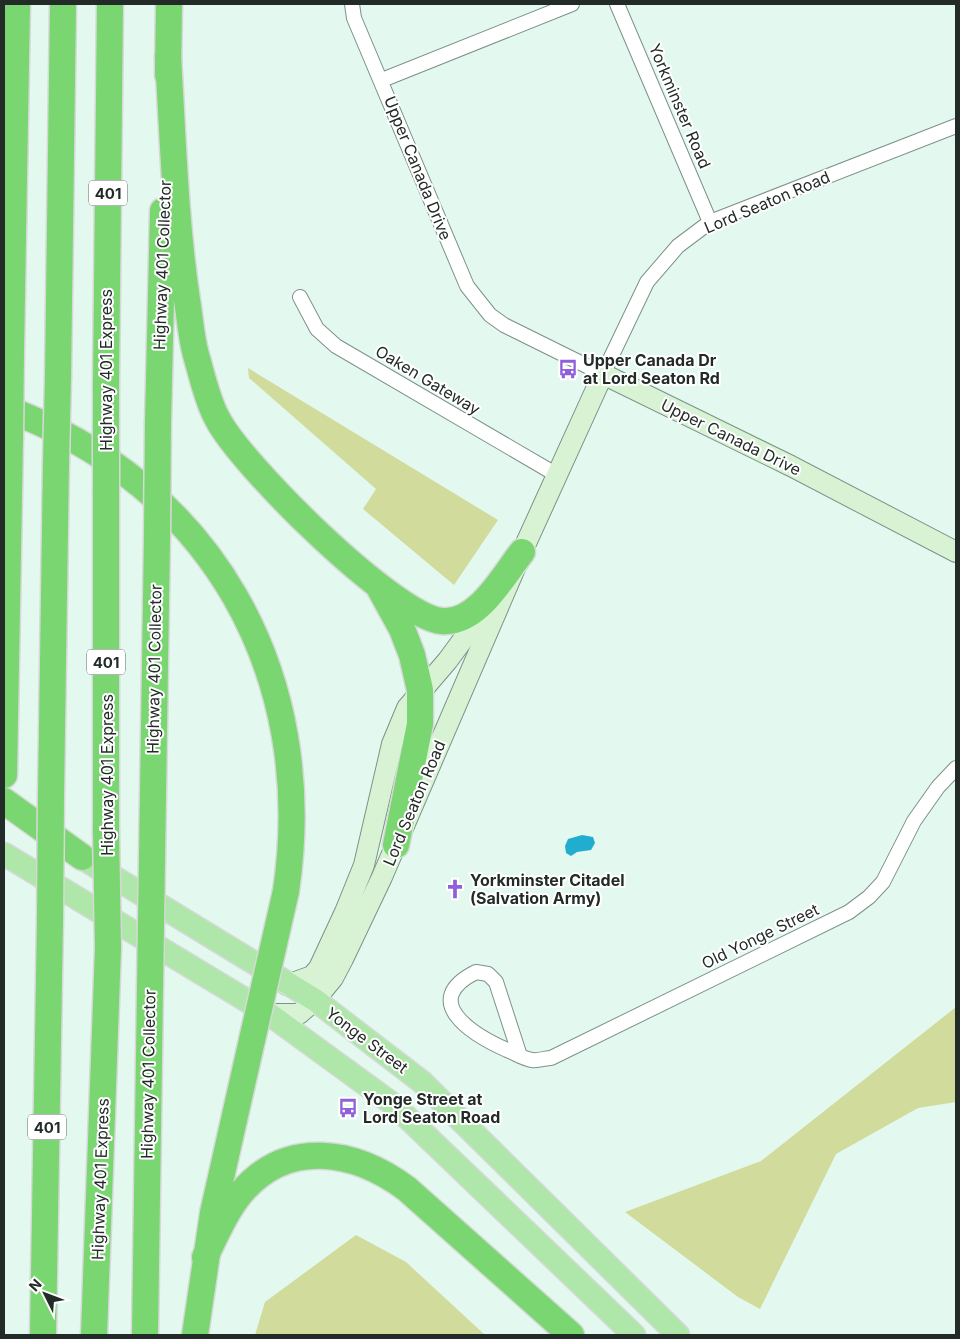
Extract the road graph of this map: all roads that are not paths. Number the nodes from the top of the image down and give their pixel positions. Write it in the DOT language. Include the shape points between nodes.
graph roads {
  1 [pos="16,4"];
  2 [pos="63,4"];
  3 [pos="110,4"];
  4 [pos="169,4"];
  5 [pos="352,4"];
  6 [pos="572,4"];
  7 [pos="617,4"];
  8 [pos="168,57"];
  9 [pos="382,80"];
  10 [pos="956,126"];
  11 [pos="710,222"];
  12 [pos="300,297"];
  13 [pos="603,374"];
  14 [pos="4,408"];
  15 [pos="557,475"];
  16 [pos="522,552"];
  17 [pos="956,552"];
  18 [pos="379,587"];
  19 [pos="420,690"];
  20 [pos="4,767"];
  21 [pos="956,768"];
  22 [pos="4,801"];
  23 [pos="4,812"];
  24 [pos="396,844"];
  25 [pos="4,854"];
  26 [pos="82,857"];
  27 [pos="287,985"];
  28 [pos="315,1000"];
  29 [pos="269,1014"];
  30 [pos="520,1056"];
  31 [pos="205,1257"];
  32 [pos="94,1329"];
  33 [pos="44,1335"];
  34 [pos="145,1335"];
  35 [pos="195,1335"];
  36 [pos="571,1335"];
  37 [pos="634,1335"];
  38 [pos="678,1335"];
  1 -- 20 [label="highway, bridge"];
  2 -- 33 [label="highway, 401, bridge"];
  3 -- 32 [label="highway, Highway 401 Express / 401, bridge" via="106,383 108,948"];
  4 -- 8 [label="highway, Highway 401 Collector"];
  5 -- 9 [label="street, Upper Canada Drive" via="354,18"];
  6 -- 9 [label="street"];
  7 -- 11 [label="street, Yorkminster Road"];
  8 -- 18 [label="highway" via="181,258 196,353 217,418 265,481"];
  8 -- 34 [label="highway, Highway 401 Collector, bridge" via="160,289"];
  9 -- 13 [label="street, Upper Canada Drive" via="467,286 490,315"];
  10 -- 11 [label="street, Lord Seaton Road"];
  11 -- 13 [label="street, Lord Seaton Road" via="678,246 648,282"];
  12 -- 15 [label="street, Oaken Gateway" via="317,329 336,346"];
  13 -- 15 [label="street, Lord Seaton Road"];
  13 -- 17 [label="street, Upper Canada Drive"];
  14 -- 31 [label="highway, bridge" via="87,446 163,504 200,547 237,601 257,641 270,675 287,745 293,812 286,891 221,1173"];
  15 -- 16 [label="street, Lord Seaton Road"];
  16 -- 18 [label="highway" via="478,606 467,616 456,619 442,621 425,617"];
  16 -- 19 [label="street, Lord Seaton Road" via="482,615"];
  16 -- 24 [label="street, Lord Seaton Road"];
  18 -- 19 [label="highway" via="402,629"];
  19 -- 24 [label="highway" via="420,724"];
  19 -- 27 [label="street, Lord Seaton Road" via="407,708 392,744 364,865 345,912 319,968 312,976"];
  21 -- 30 [label="street, Old Yonge Street" via="914,821 882,882 849,912 551,1058 533,1060"];
  22 -- 26 [label="highway"];
  23 -- 26 [label="main road, Yonge Street"];
  24 -- 28 [label="street, Lord Seaton Road" via="334,978"];
  25 -- 29 [label="main road"];
  26 -- 27 [label="main road, Yonge Street"];
  27 -- 28 [label="main road, Yonge Street"];
  28 -- 29 [label="street, Lord Seaton Road" via="299,1014"];
  28 -- 38 [label="main road, Yonge Street" via="422,1082"];
  29 -- 37 [label="main road" via="394,1105"];
  30 -- 30 [label="street, Old Yonge Street" via="463,1025 454,1014 450,1001 456,986 476,972 488,974 496,982"];
  31 -- 35 [label="highway"];
  31 -- 36 [label="highway" via="234,1202 256,1178 300,1158 332,1156 351,1159 380,1171 407,1189"];
}
